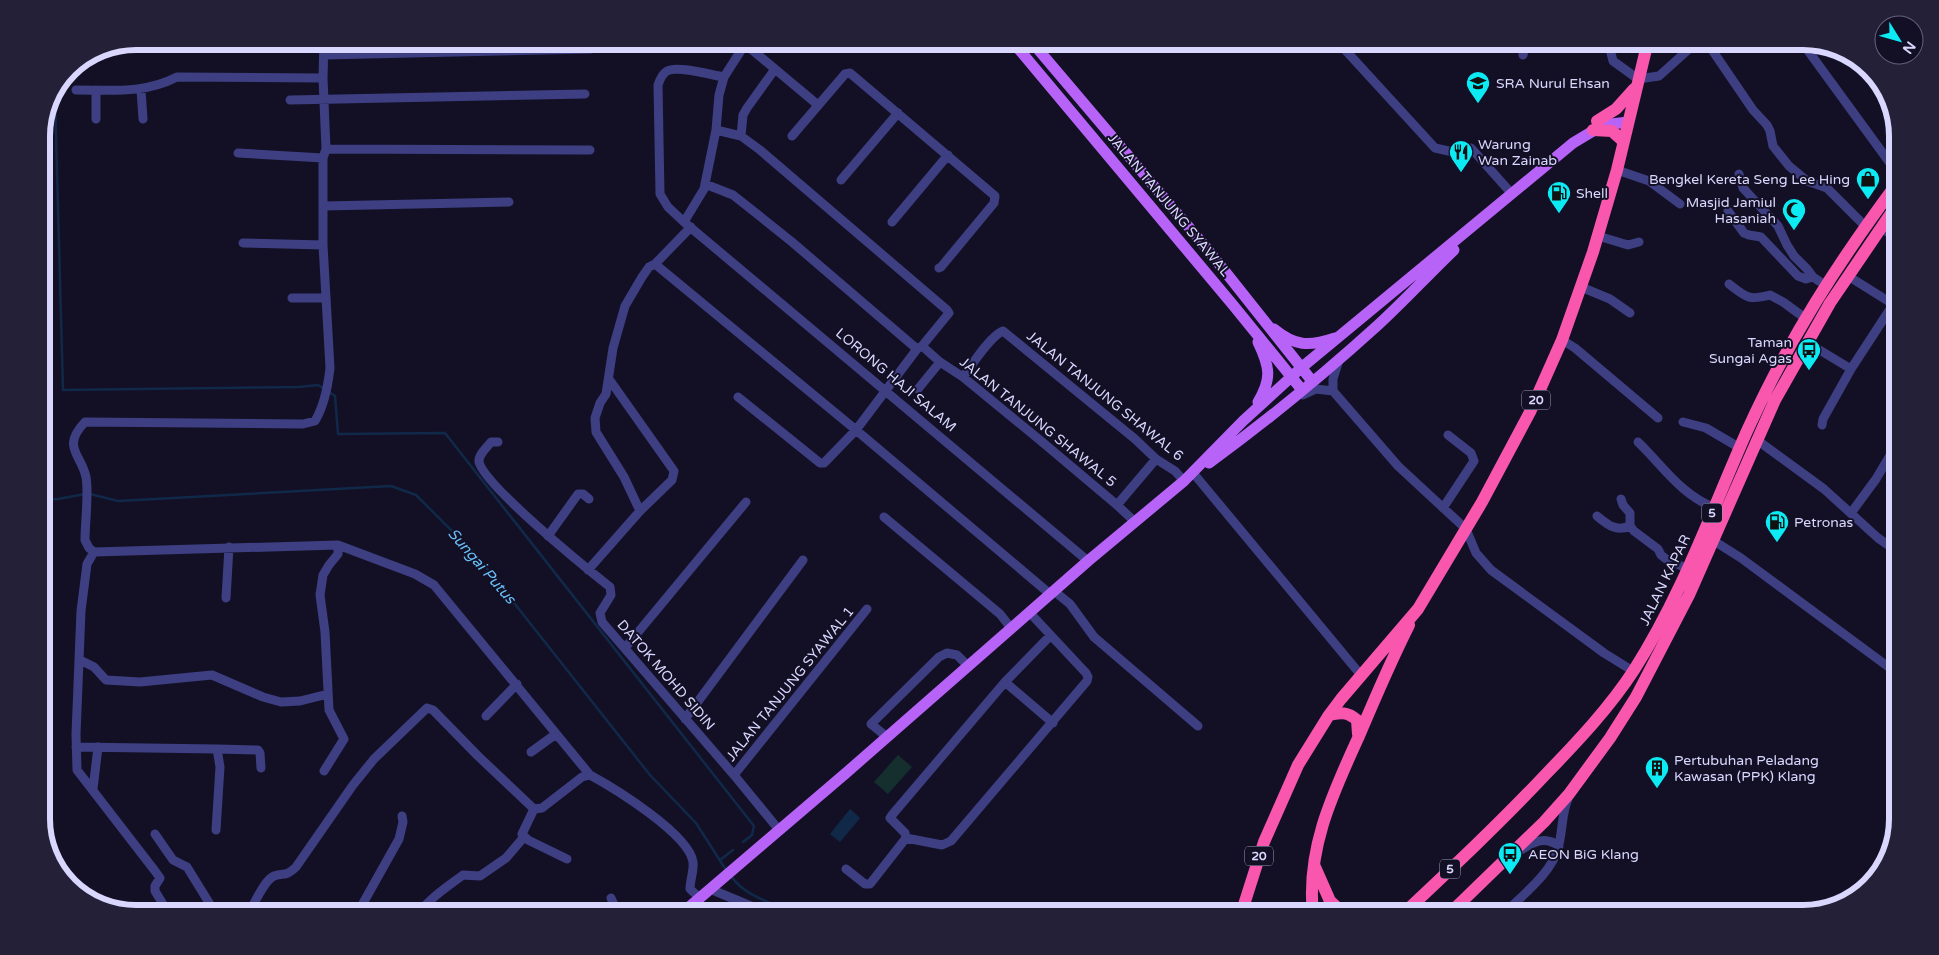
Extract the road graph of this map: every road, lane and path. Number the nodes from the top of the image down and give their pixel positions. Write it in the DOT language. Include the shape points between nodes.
graph roads {
  1 [pos="324,50"];
  2 [pos="547,50"];
  3 [pos="741,50"];
  4 [pos="753,50"];
  5 [pos="1020,50"];
  6 [pos="1040,50"];
  7 [pos="1345,50"];
  8 [pos="1524,50"];
  9 [pos="1612,50"];
  10 [pos="1646,50"];
  11 [pos="1688,50"];
  12 [pos="1712,50"];
  13 [pos="1809,50"];
  14 [pos="324,55"];
  15 [pos="1523,55"];
  16 [pos="774,70"];
  17 [pos="724,77"];
  18 [pos="324,78"];
  19 [pos="1637,83"];
  20 [pos="76,90"];
  21 [pos="96,90"];
  22 [pos="141,90"];
  23 [pos="585,94"];
  24 [pos="290,100"];
  25 [pos="324,100"];
  26 [pos="818,105"];
  27 [pos="898,113"];
  28 [pos="96,118"];
  29 [pos="143,119"];
  30 [pos="1628,119"];
  31 [pos="1595,126"];
  32 [pos="716,130"];
  33 [pos="741,136"];
  34 [pos="792,136"];
  35 [pos="1623,141"];
  36 [pos="590,150"];
  37 [pos="238,153"];
  38 [pos="324,153"];
  39 [pos="948,155"];
  40 [pos="1889,162"];
  41 [pos="1617,170"];
  42 [pos="1739,174"];
  43 [pos="841,180"];
  44 [pos="705,184"];
  45 [pos="1512,194"];
  46 [pos="1889,194"];
  47 [pos="510,202"];
  48 [pos="1502,202"];
  49 [pos="1680,204"];
  50 [pos="324,206"];
  51 [pos="1728,211"];
  52 [pos="1889,215"];
  53 [pos="892,222"];
  54 [pos="688,224"];
  55 [pos="1865,226"];
  56 [pos="1881,226"];
  57 [pos="1889,234"];
  58 [pos="1598,236"];
  59 [pos="1639,242"];
  60 [pos="243,243"];
  61 [pos="322,245"];
  62 [pos="655,264"];
  63 [pos="939,268"];
  64 [pos="1848,276"];
  65 [pos="1813,277"];
  66 [pos="1729,284"];
  67 [pos="1824,285"];
  68 [pos="1581,287"];
  69 [pos="292,298"];
  70 [pos="324,298"];
  71 [pos="1889,301"];
  72 [pos="1630,313"];
  73 [pos="1889,315"];
  74 [pos="1260,318"];
  75 [pos="1805,318"];
  76 [pos="1253,330"];
  77 [pos="1342,336"];
  78 [pos="1562,340"];
  79 [pos="1808,343"];
  80 [pos="920,348"];
  81 [pos="1341,357"];
  82 [pos="940,362"];
  83 [pos="1301,368"];
  84 [pos="1851,369"];
  85 [pos="1292,376"];
  86 [pos="964,377"];
  87 [pos="609,379"];
  88 [pos="1312,381"];
  89 [pos="918,389"];
  90 [pos="1302,390"];
  91 [pos="887,391"];
  92 [pos="1333,391"];
  93 [pos="738,397"];
  94 [pos="1277,410"];
  95 [pos="1658,418"];
  96 [pos="1243,421"];
  97 [pos="1683,422"];
  98 [pos="1822,425"];
  99 [pos="856,430"];
  100 [pos="1448,435"];
  101 [pos="1757,440"];
  102 [pos="498,442"];
  103 [pos="1638,442"];
  104 [pos="1740,448"];
  105 [pos="1889,457"];
  106 [pos="1156,459"];
  107 [pos="1194,474"];
  108 [pos="1184,481"];
  109 [pos="589,499"];
  110 [pos="1621,499"];
  111 [pos="746,502"];
  112 [pos="1117,505"];
  113 [pos="1443,508"];
  114 [pos="1715,508"];
  115 [pos="640,511"];
  116 [pos="1851,513"];
  117 [pos="1597,516"];
  118 [pos="884,517"];
  119 [pos="1135,522"];
  120 [pos="1630,526"];
  121 [pos="1466,529"];
  122 [pos="548,536"];
  123 [pos="1714,540"];
  124 [pos="338,545"];
  125 [pos="1889,546"];
  126 [pos="228,547"];
  127 [pos="94,552"];
  128 [pos="803,560"];
  129 [pos="1088,561"];
  130 [pos="588,570"];
  131 [pos="1688,570"];
  132 [pos="1052,592"];
  133 [pos="226,598"];
  134 [pos="867,609"];
  135 [pos="1416,611"];
  136 [pos="1030,612"];
  137 [pos="1011,628"];
  138 [pos="1050,636"];
  139 [pos="625,648"];
  140 [pos="80,660"];
  141 [pos="968,666"];
  142 [pos="1889,667"];
  143 [pos="1633,671"];
  144 [pos="1360,674"];
  145 [pos="1005,682"];
  146 [pos="517,684"];
  147 [pos="328,694"];
  148 [pos="1328,715"];
  149 [pos="486,716"];
  150 [pos="686,718"];
  151 [pos="1053,723"];
  152 [pos="1198,726"];
  153 [pos="556,734"];
  154 [pos="1358,736"];
  155 [pos="887,737"];
  156 [pos="76,747"];
  157 [pos="98,747"];
  158 [pos="216,749"];
  159 [pos="531,752"];
  160 [pos="261,768"];
  161 [pos="324,771"];
  162 [pos="590,775"];
  163 [pos="734,775"];
  164 [pos="93,789"];
  165 [pos="1569,794"];
  166 [pos="534,809"];
  167 [pos="402,816"];
  168 [pos="216,830"];
  169 [pos="780,830"];
  170 [pos="155,834"];
  171 [pos="524,837"];
  172 [pos="906,838"];
  173 [pos="1559,846"];
  174 [pos="568,859"];
  175 [pos="1506,859"];
  176 [pos="1313,862"];
  177 [pos="846,869"];
  178 [pos="710,889"];
  179 [pos="612,898"];
  180 [pos="700,898"];
  181 [pos="164,905"];
  182 [pos="210,905"];
  183 [pos="253,905"];
  184 [pos="363,905"];
  185 [pos="425,905"];
  186 [pos="615,905"];
  187 [pos="692,905"];
  188 [pos="748,905"];
  189 [pos="1244,905"];
  190 [pos="1312,905"];
  191 [pos="1334,905"];
  192 [pos="1412,905"];
  193 [pos="1458,905"];
  194 [pos="1513,905"];
  1 -- 14 [label="street"];
  2 -- 14 [label="street"];
  3 -- 17 [label="street"];
  4 -- 16 [label="street"];
  5 -- 76 [label="main road, JALAN TANJUNG SYAWAL"];
  6 -- 74 [label="main road, JALAN TANJUNG SYAWAL" via="1204,245"];
  7 -- 45 [label="street" via="1435,148 1453,152 1471,148"];
  8 -- 15 [label="street"];
  9 -- 19 [label="street" via="1613,61"];
  10 -- 19 [label="highway, 20"];
  11 -- 19 [label="street" via="1659,76"];
  12 -- 55 [label="street" via="1767,125 1773,146 1789,166 1807,181 1827,188"];
  13 -- 40 [label="street"];
  14 -- 18 [label="street"];
  16 -- 26 [label="street"];
  16 -- 33 [label="street" via="744,114"];
  17 -- 32 [label="street"];
  17 -- 54 [label="street, LORONG HAJI SALAM" via="681,69 669,70 662,75 658,85 660,194 668,207"];
  18 -- 22 [label="street" via="177,77"];
  18 -- 25 [label="street"];
  19 -- 30 [label="highway, 20"];
  19 -- 31 [label="highway" via="1620,105"];
  20 -- 21 [label="street"];
  21 -- 22 [label="street"];
  21 -- 28 [label="street"];
  22 -- 29 [label="street"];
  23 -- 25 [label="street"];
  24 -- 25 [label="street"];
  25 -- 38 [label="street"];
  26 -- 27 [label="street" via="848,72"];
  26 -- 34 [label="street"];
  27 -- 39 [label="street"];
  27 -- 43 [label="street"];
  30 -- 31 [label="main road"];
  30 -- 35 [label="highway, 20"];
  31 -- 35 [label="highway" via="1612,132"];
  31 -- 45 [label="main road"];
  32 -- 33 [label="street"];
  32 -- 44 [label="street"];
  33 -- 80 [label="street" via="948,310 947,317"];
  35 -- 41 [label="highway, 20"];
  36 -- 38 [label="street"];
  37 -- 38 [label="street"];
  38 -- 50 [label="street"];
  39 -- 53 [label="street"];
  39 -- 63 [label="street" via="996,199"];
  41 -- 49 [label="street" via="1649,181"];
  41 -- 58 [label="highway, 20"];
  42 -- 65 [label="street" via="1743,188 1778,226 1794,256"];
  44 -- 54 [label="street"];
  44 -- 80 [label="street, JALAN TANJUNG SHAWAL 5" via="747,206"];
  45 -- 48 [label="main road"];
  46 -- 55 [label="highway, JALAN KAPAR / 5"];
  47 -- 50 [label="street"];
  48 -- 77 [label="main road"];
  48 -- 81 [label="main road"];
  50 -- 61 [label="street"];
  51 -- 65 [label="street" via="1744,233 1760,237 1798,276"];
  52 -- 56 [label="highway, JALAN KAPAR / 5"];
  54 -- 62 [label="street"];
  54 -- 91 [label="street, LORONG HAJI SALAM"];
  55 -- 67 [label="highway, JALAN KAPAR / 5"];
  56 -- 57 [label="street"];
  56 -- 64 [label="highway, JALAN KAPAR / 5"];
  58 -- 59 [label="street" via="1628,245"];
  58 -- 68 [label="highway, 20"];
  60 -- 61 [label="street"];
  61 -- 70 [label="street"];
  62 -- 87 [label="street" via="649,267 625,306 613,348"];
  62 -- 99 [label="street"];
  64 -- 71 [label="street"];
  64 -- 79 [label="highway, JALAN KAPAR / 5"];
  65 -- 67 [label="street"];
  66 -- 75 [label="street" via="1747,298 1770,295"];
  67 -- 75 [label="highway, JALAN KAPAR / 5"];
  68 -- 72 [label="street" via="1610,299"];
  68 -- 78 [label="highway, 20"];
  69 -- 70 [label="street"];
  70 -- 127 [label="street" via="329,380 315,421 308,424 85,422 76,431 75,454 86,477 85,540"];
  73 -- 84 [label="street"];
  74 -- 77 [label="main road" via="1296,343 1312,345"];
  74 -- 83 [label="main road, JALAN TANJUNG SYAWAL"];
  75 -- 104 [label="highway, JALAN KAPAR / 5"];
  76 -- 85 [label="main road, JALAN TANJUNG SYAWAL"];
  76 -- 96 [label="main road" via="1268,371 1267,388"];
  77 -- 83 [label="main road"];
  78 -- 95 [label="street"];
  78 -- 121 [label="highway, 20" via="1525,424"];
  79 -- 84 [label="street"];
  79 -- 101 [label="highway, JALAN KAPAR / 5" via="1775,400"];
  80 -- 82 [label="street, JALAN TANJUNG SHAWAL 5"];
  80 -- 91 [label="street"];
  81 -- 88 [label="main road"];
  81 -- 92 [label="street" via="1333,379"];
  82 -- 86 [label="street, JALAN TANJUNG SHAWAL 5"];
  82 -- 89 [label="street"];
  83 -- 85 [label="main road"];
  83 -- 88 [label="main road, JALAN TANJUNG SYAWAL"];
  84 -- 98 [label="street"];
  85 -- 90 [label="main road, JALAN TANJUNG SYAWAL"];
  85 -- 96 [label="main road"];
  86 -- 106 [label="street, JALAN TANJUNG SHAWAL 6" via="1003,331"];
  86 -- 112 [label="street, JALAN TANJUNG SHAWAL 5"];
  87 -- 115 [label="street" via="606,394 597,410 596,432 624,477"];
  87 -- 115 [label="street" via="674,471 672,480"];
  88 -- 90 [label="main road"];
  90 -- 94 [label="main road"];
  91 -- 99 [label="street"];
  91 -- 129 [label="street, LORONG HAJI SALAM"];
  92 -- 94 [label="street" via="1308,391"];
  92 -- 113 [label="street" via="1398,466"];
  93 -- 99 [label="street" via="820,463 828,460"];
  94 -- 107 [label="main road"];
  96 -- 108 [label="main road"];
  97 -- 104 [label="street" via="1706,428"];
  99 -- 132 [label="street"];
  100 -- 113 [label="street" via="1471,453 1474,461"];
  101 -- 116 [label="street"];
  101 -- 123 [label="highway, JALAN KAPAR / 5"];
  102 -- 122 [label="street, DATOK MOHD SIDIN" via="491,442 479,457 479,462 490,480"];
  103 -- 114 [label="street" via="1679,486 1698,501"];
  104 -- 114 [label="highway, JALAN KAPAR / 5"];
  105 -- 116 [label="street"];
  106 -- 108 [label="street, JALAN TANJUNG SHAWAL 6"];
  106 -- 112 [label="street"];
  107 -- 108 [label="main road"];
  107 -- 144 [label="street"];
  108 -- 119 [label="main road"];
  109 -- 122 [label="street" via="578,494"];
  110 -- 120 [label="street" via="1630,513"];
  111 -- 139 [label="street"];
  112 -- 119 [label="street, JALAN TANJUNG SHAWAL 5"];
  113 -- 121 [label="street"];
  114 -- 131 [label="highway, JALAN KAPAR / 5"];
  115 -- 130 [label="street"];
  116 -- 125 [label="street"];
  117 -- 120 [label="street" via="1617,529"];
  118 -- 137 [label="street" via="1000,614"];
  119 -- 129 [label="main road"];
  120 -- 131 [label="street" via="1666,559"];
  121 -- 135 [label="highway, 20"];
  121 -- 143 [label="street" via="1476,553 1498,576"];
  122 -- 130 [label="street, DATOK MOHD SIDIN"];
  123 -- 142 [label="street"];
  123 -- 165 [label="highway, JALAN KAPAR / 5" via="1690,595 1636,697"];
  124 -- 126 [label="street"];
  124 -- 146 [label="street" via="415,574 434,585"];
  124 -- 147 [label="street" via="338,554 323,575 320,595"];
  126 -- 127 [label="street"];
  126 -- 133 [label="street"];
  127 -- 140 [label="street" via="87,564 81,611"];
  128 -- 150 [label="street"];
  129 -- 132 [label="main road"];
  130 -- 139 [label="street, DATOK MOHD SIDIN" via="612,590 600,617"];
  131 -- 143 [label="highway, JALAN KAPAR / 5" via="1661,625"];
  132 -- 136 [label="main road"];
  132 -- 152 [label="street" via="1070,604 1094,637"];
  134 -- 163 [label="street, JALAN TANJUNG SYAWAL 1"];
  135 -- 144 [label="highway, 20"];
  135 -- 154 [label="highway, 20"];
  136 -- 137 [label="main road"];
  136 -- 138 [label="street"];
  137 -- 141 [label="main road"];
  138 -- 145 [label="street"];
  138 -- 151 [label="street" via="1088,677"];
  139 -- 150 [label="street, DATOK MOHD SIDIN"];
  140 -- 147 [label="street" via="94,667 106,680 140,682 212,675 281,702 300,702"];
  140 -- 156 [label="street"];
  141 -- 155 [label="main road"];
  141 -- 155 [label="street" via="957,655 947,653 939,658 871,724"];
  143 -- 192 [label="highway, JALAN KAPAR / 5" via="1613,700 1512,810"];
  144 -- 148 [label="highway, 20"];
  145 -- 151 [label="street"];
  145 -- 172 [label="street" via="890,818"];
  146 -- 149 [label="street"];
  146 -- 153 [label="street"];
  147 -- 161 [label="street" via="330,715 344,739"];
  148 -- 154 [label="highway" via="1340,712 1351,715 1357,720"];
  148 -- 189 [label="highway, 20" via="1298,765 1282,800 1264,842"];
  150 -- 163 [label="street, DATOK MOHD SIDIN"];
  151 -- 172 [label="street" via="951,841 942,845"];
  153 -- 159 [label="street"];
  153 -- 162 [label="street"];
  154 -- 176 [label="highway, 20" via="1331,798"];
  155 -- 169 [label="main road"];
  156 -- 157 [label="street"];
  156 -- 164 [label="street" via="77,770"];
  157 -- 158 [label="street"];
  157 -- 164 [label="street"];
  158 -- 160 [label="street" via="258,750"];
  158 -- 168 [label="street" via="220,767"];
  162 -- 166 [label="street" via="582,777 542,808"];
  162 -- 180 [label="street" via="618,791 676,836 692,862 690,889"];
  163 -- 169 [label="street, DATOK MOHD SIDIN"];
  164 -- 181 [label="street" via="160,878 155,891"];
  165 -- 173 [label="street" via="1562,814"];
  165 -- 175 [label="highway, JALAN KAPAR / 5"];
  166 -- 171 [label="street" via="522,831"];
  166 -- 183 [label="street" via="433,710 427,708 374,759 296,867 283,876 273,876"];
  167 -- 184 [label="street" via="399,839"];
  169 -- 178 [label="main road"];
  170 -- 182 [label="street" via="173,860 187,867"];
  171 -- 174 [label="street"];
  171 -- 185 [label="street" via="506,858 480,876 463,875"];
  172 -- 177 [label="street" via="870,884 865,884"];
  173 -- 175 [label="street" via="1552,841 1538,841"];
  173 -- 194 [label="street" via="1550,866"];
  175 -- 193 [label="highway, JALAN KAPAR / 5"];
  176 -- 190 [label="highway, 20"];
  176 -- 191 [label="highway"];
  178 -- 180 [label="main road"];
  178 -- 188 [label="street"];
  179 -- 186 [label="street"];
  180 -- 187 [label="main road"];
}
